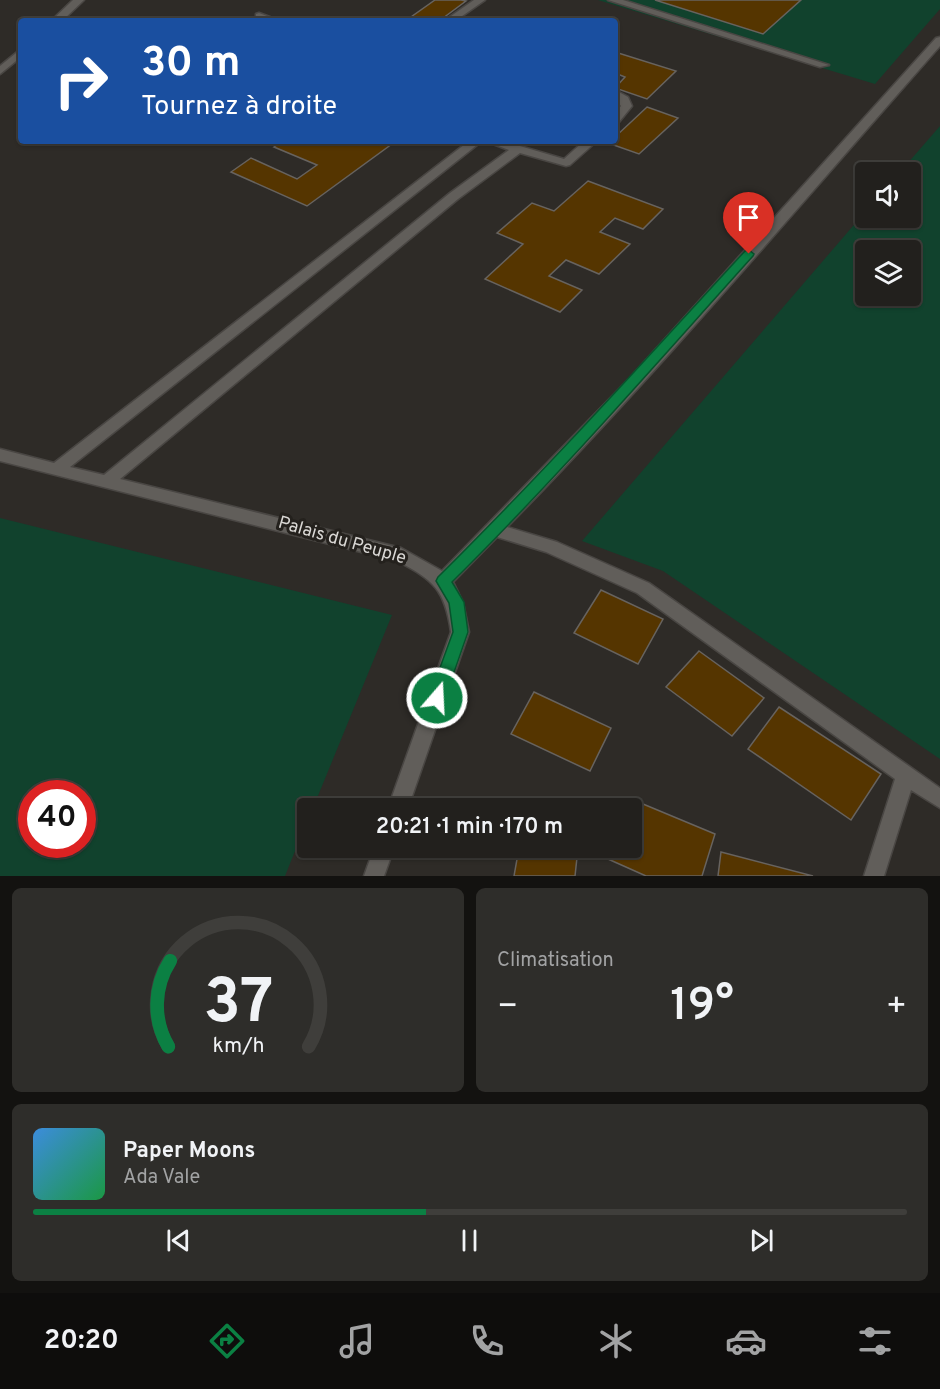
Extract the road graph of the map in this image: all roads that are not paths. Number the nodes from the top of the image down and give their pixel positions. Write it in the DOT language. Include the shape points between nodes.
graph roads {
  1 [pos="79,0"];
  2 [pos="480,0"];
  3 [pos="613,0"];
  4 [pos="259,16"];
  5 [pos="59,18"];
  6 [pos="264,18"];
  7 [pos="453,18"];
  8 [pos="940,40"];
  9 [pos="18,55"];
  10 [pos="824,65"];
  11 [pos="0,71"];
  12 [pos="618,95"];
  13 [pos="618,116"];
  14 [pos="472,144"];
  15 [pos="501,144"];
  16 [pos="588,144"];
  17 [pos="518,149"];
  18 [pos="0,454"];
  19 [pos="57,469"];
  20 [pos="108,480"];
  21 [pos="495,530"];
  22 [pos="443,581"];
  23 [pos="906,776"];
  24 [pos="402,798"];
  25 [pos="940,799"];
  26 [pos="380,858"];
  27 [pos="374,876"];
  28 [pos="874,876"];
  1 -- 5 [label="street"];
  2 -- 7 [label="street"];
  3 -- 10 [label="street"];
  4 -- 6 [label="street"];
  8 -- 21 [label="street" via="621,396"];
  9 -- 11 [label="street"];
  12 -- 13 [label="street" via="627,106"];
  14 -- 19 [label="street"];
  15 -- 17 [label="street"];
  16 -- 17 [label="street" via="566,163"];
  17 -- 20 [label="street" via="454,196"];
  18 -- 19 [label="street, Palais du Peuple"];
  19 -- 20 [label="street, Palais du Peuple"];
  20 -- 22 [label="street, Palais du Peuple" via="401,555"];
  21 -- 22 [label="street"];
  21 -- 23 [label="street" via="551,547 643,588"];
  22 -- 24 [label="street, Palais du Peuple" via="456,602 460,632"];
  23 -- 25 [label="street"];
  23 -- 28 [label="street"];
  26 -- 27 [label="street"];
}
